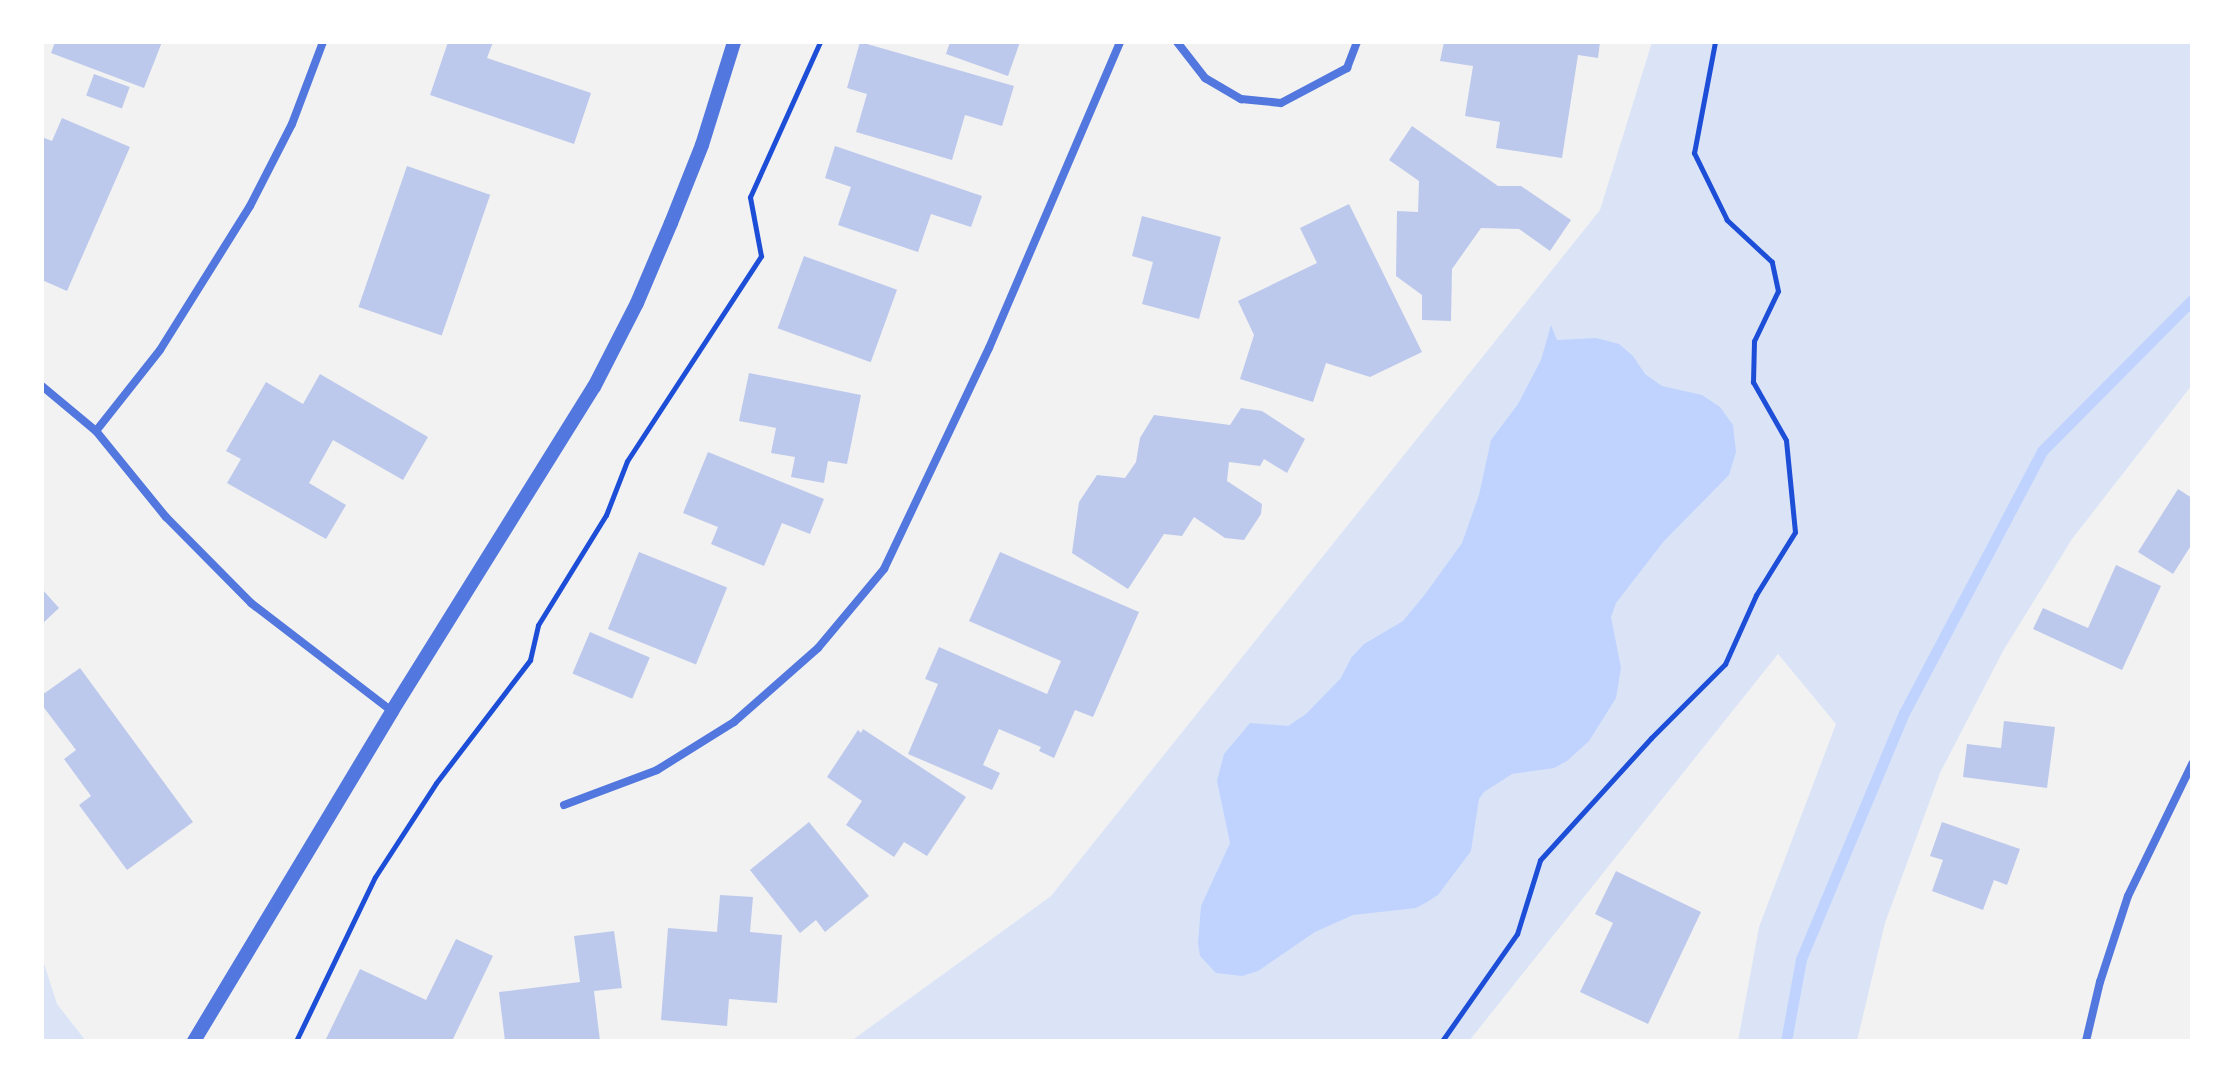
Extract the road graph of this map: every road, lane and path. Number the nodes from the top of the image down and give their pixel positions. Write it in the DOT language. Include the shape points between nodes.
graph roads {
  1 [pos="323,42"];
  2 [pos="734,42"];
  3 [pos="820,42"];
  4 [pos="1120,42"];
  5 [pos="1177,42"];
  6 [pos="1357,42"];
  7 [pos="1715,42"];
  8 [pos="42,386"];
  9 [pos="96,431"];
  10 [pos="392,711"];
  11 [pos="2192,764"];
  12 [pos="564,805"];
  13 [pos="194,1041"];
  14 [pos="296,1041"];
  15 [pos="1442,1041"];
  16 [pos="2086,1041"];
  1 -- 9 [label="street" via="292,124 250,206 160,350"];
  2 -- 10 [label="street" via="702,145 637,303 594,387"];
  3 -- 14 [label="path" via="750,197 761,256 627,461 606,515 538,625 530,660 436,783 375,877"];
  4 -- 12 [label="street" via="989,348 884,569 818,648 734,722 657,770"];
  5 -- 6 [label="street" via="1205,78 1241,99 1281,103 1347,68"];
  7 -- 15 [label="path" via="1694,153 1727,220 1772,262 1778,291 1754,341 1753,382 1786,440 1795,532 1756,595 1725,664 1540,860 1517,934"];
  8 -- 9 [label="street"];
  9 -- 10 [label="street" via="166,517 251,603"];
  10 -- 13 [label="street"];
  11 -- 16 [label="street" via="2128,896"];
}
